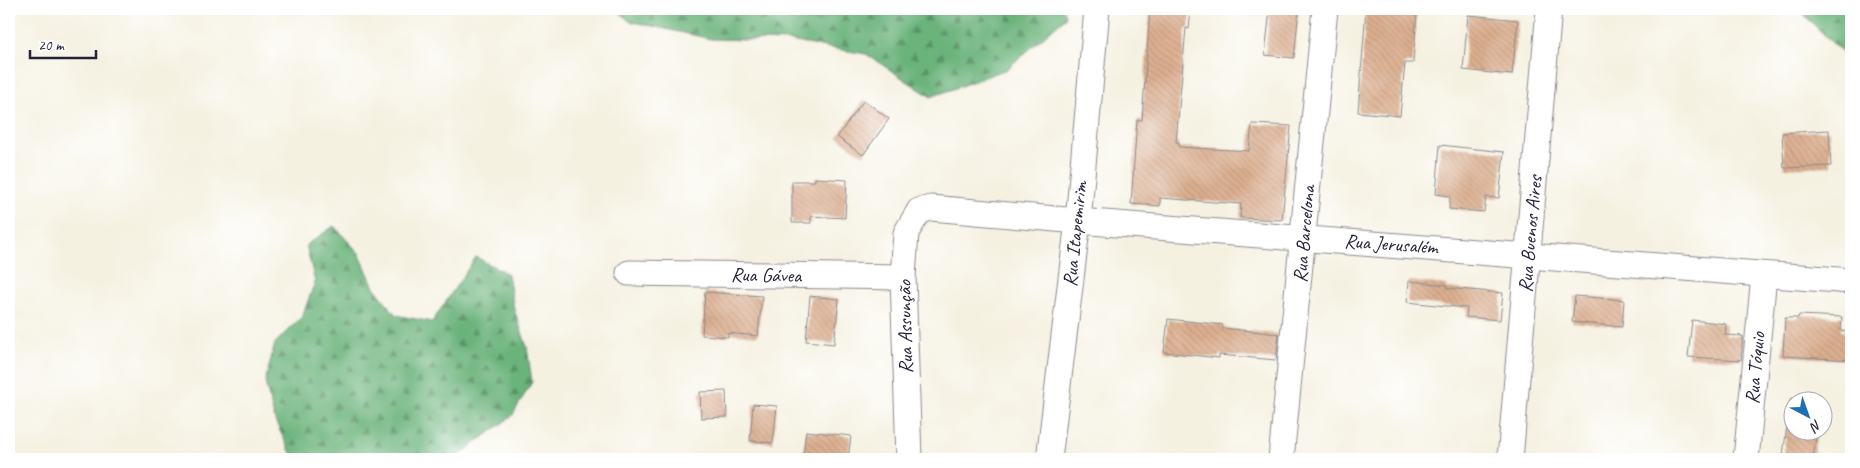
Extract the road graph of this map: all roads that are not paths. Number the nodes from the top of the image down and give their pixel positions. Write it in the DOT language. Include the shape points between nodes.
graph roads {
  1 [pos="1097,9"];
  2 [pos="1325,9"];
  3 [pos="1549,9"];
  4 [pos="931,208"];
  5 [pos="1078,221"];
  6 [pos="1304,238"];
  7 [pos="1528,255"];
  8 [pos="629,274"];
  9 [pos="1764,276"];
  10 [pos="903,277"];
  11 [pos="1851,281"];
  12 [pos="908,459"];
  13 [pos="1049,459"];
  14 [pos="1281,459"];
  15 [pos="1510,459"];
  16 [pos="1746,459"];
  1 -- 5 [label="street, Rua Itapemirim"];
  2 -- 6 [label="street, Rua Barcelona"];
  3 -- 7 [label="street, Rua Buenos Aires"];
  4 -- 5 [label="street, Rua Jerusalém"];
  4 -- 10 [label="street, Rua Assunção" via="919,211 906,233"];
  5 -- 6 [label="street, Rua Jerusalém"];
  5 -- 13 [label="street, Rua Itapemirim"];
  6 -- 7 [label="street, Rua Jerusalém"];
  6 -- 14 [label="street, Rua Barcelona"];
  7 -- 9 [label="street, Rua Jerusalém"];
  7 -- 15 [label="street, Rua Buenos Aires"];
  8 -- 10 [label="street, Rua Gávea"];
  9 -- 11 [label="street, Rua Jerusalém"];
  9 -- 16 [label="street, Rua Tóquio"];
  10 -- 12 [label="street, Rua Assunção"];
}
